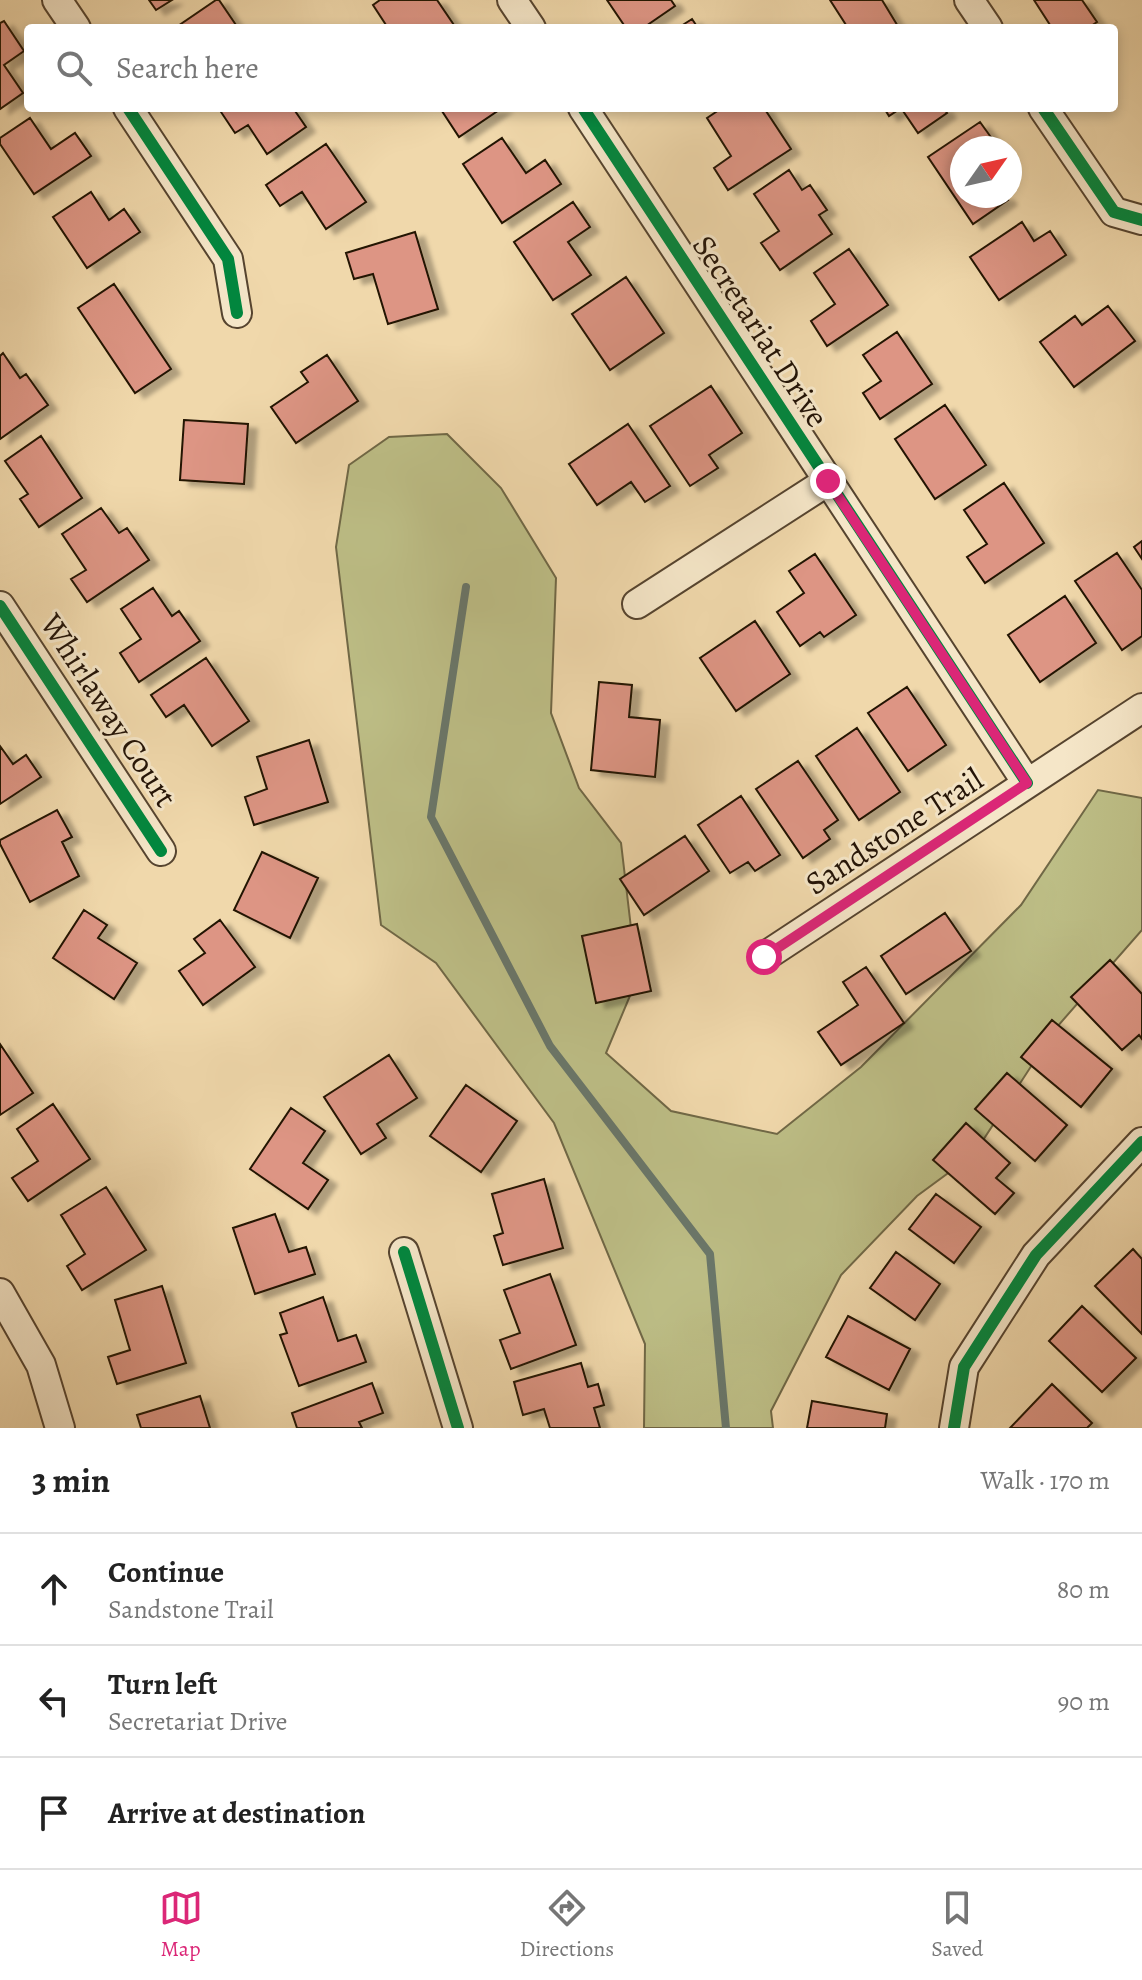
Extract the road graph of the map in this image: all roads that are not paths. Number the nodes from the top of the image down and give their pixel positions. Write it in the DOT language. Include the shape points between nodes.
graph roads {
  1 [pos="57,0"];
  2 [pos="512,0"];
  3 [pos="969,0"];
  4 [pos="73,24"];
  5 [pos="528,24"];
  6 [pos="985,24"];
  7 [pos="131,112"];
  8 [pos="586,112"];
  9 [pos="1046,112"];
  10 [pos="1142,220"];
  11 [pos="237,313"];
  12 [pos="828,481"];
  13 [pos="637,604"];
  14 [pos="0,606"];
  15 [pos="1142,708"];
  16 [pos="1027,783"];
  17 [pos="161,851"];
  18 [pos="764,957"];
  19 [pos="1142,1142"];
  20 [pos="404,1252"];
  21 [pos="0,1293"];
  22 [pos="60,1428"];
  23 [pos="458,1428"];
  24 [pos="954,1428"];
  1 -- 4 [label="street"];
  2 -- 5 [label="street"];
  3 -- 6 [label="street"];
  7 -- 11 [label="street" via="228,259"];
  8 -- 12 [label="street, Secretariat Drive"];
  9 -- 10 [label="street" via="1114,212"];
  12 -- 13 [label="street"];
  12 -- 16 [label="street, Secretariat Drive"];
  14 -- 17 [label="street, Whirlaway Court"];
  15 -- 16 [label="street, Sandstone Trail"];
  16 -- 18 [label="street, Sandstone Trail"];
  19 -- 24 [label="street" via="1036,1255 964,1367"];
  20 -- 23 [label="street"];
  21 -- 22 [label="street" via="41,1365"];
}
